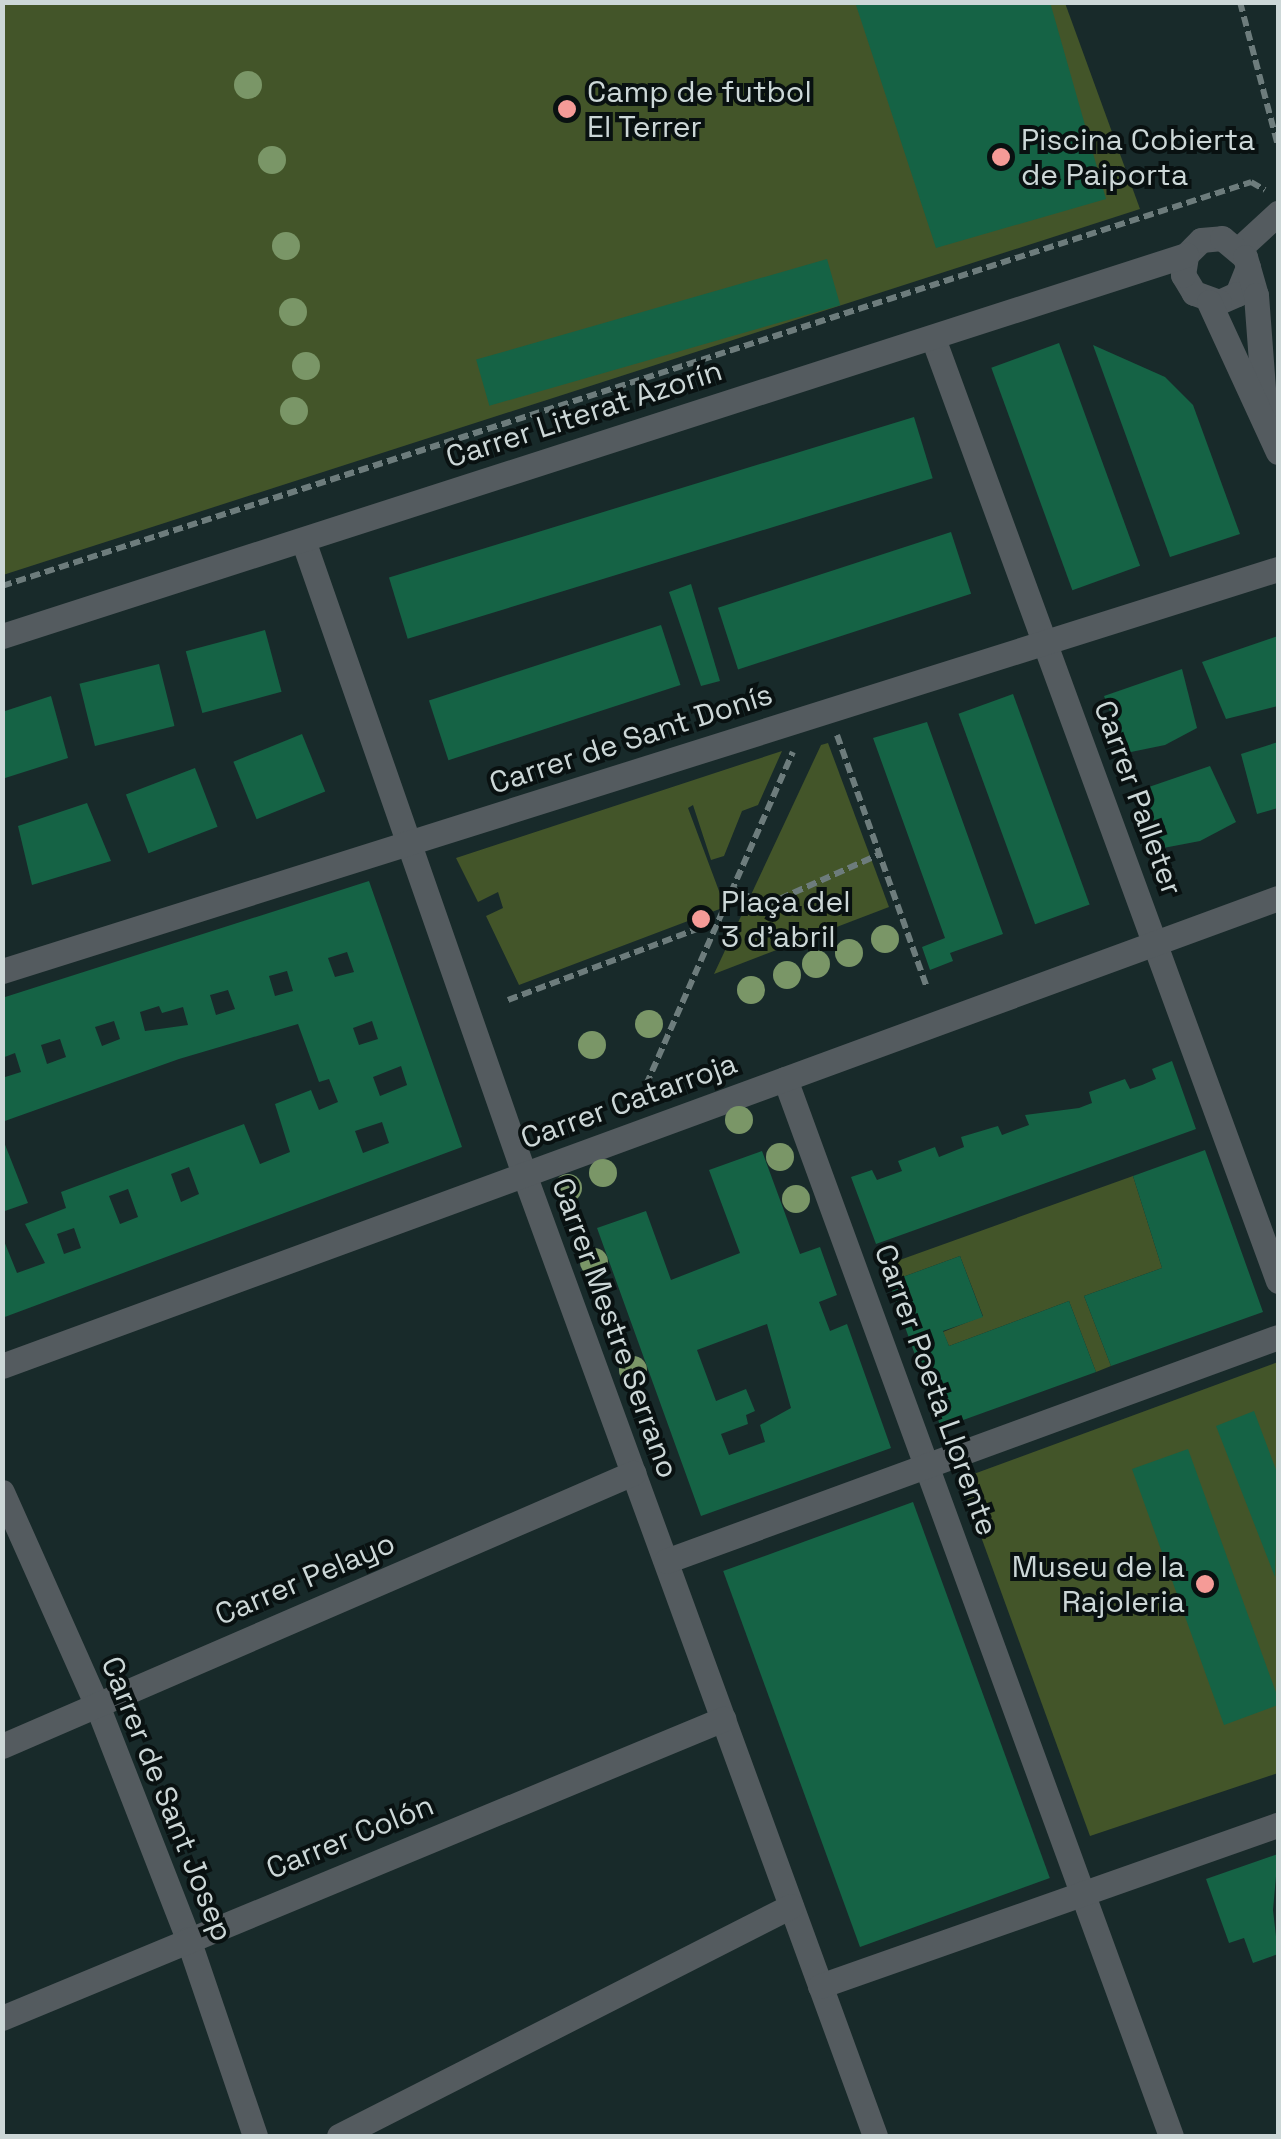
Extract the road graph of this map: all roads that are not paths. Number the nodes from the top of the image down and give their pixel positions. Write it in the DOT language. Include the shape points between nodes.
graph roads {
  1 [pos="1278,213"];
  2 [pos="1186,255"];
  3 [pos="1244,258"];
  4 [pos="1209,302"];
  5 [pos="933,338"];
  6 [pos="1266,416"];
  7 [pos="1278,452"];
  8 [pos="303,540"];
  9 [pos="1278,569"];
  10 [pos="2,636"];
  11 [pos="1046,642"];
  12 [pos="409,843"];
  13 [pos="1278,898"];
  14 [pos="1156,943"];
  15 [pos="2,971"];
  16 [pos="785,1079"];
  17 [pos="524,1174"];
  18 [pos="1278,1280"];
  19 [pos="1278,1337"];
  20 [pos="2,1366"];
  21 [pos="931,1464"];
  22 [pos="633,1473"];
  23 [pos="2,1492"];
  24 [pos="666,1561"];
  25 [pos="97,1705"];
  26 [pos="723,1719"];
  27 [pos="2,1746"];
  28 [pos="1278,1825"];
  29 [pos="1081,1894"];
  30 [pos="791,1906"];
  31 [pos="188,1938"];
  32 [pos="820,1986"];
  33 [pos="2,2018"];
  34 [pos="256,2136"];
  35 [pos="339,2136"];
  36 [pos="875,2136"];
  37 [pos="1172,2136"];
  1 -- 3 [label="street"];
  2 -- 3 [label="street" via="1211,238"];
  2 -- 4 [label="street" via="1187,286"];
  2 -- 5 [label="street, Carrer Literat Azorín"];
  3 -- 4 [label="street" via="1237,294"];
  3 -- 6 [label="street"];
  4 -- 6 [label="street"];
  5 -- 8 [label="street, Carrer Literat Azorín"];
  5 -- 11 [label="street, Carrer Palleter"];
  6 -- 7 [label="street"];
  8 -- 10 [label="street, Carrer Literat Azorín"];
  8 -- 12 [label="street, Carrer Mestre Serrano"];
  9 -- 11 [label="street, Carrer de Sant Donís"];
  11 -- 12 [label="street, Carrer de Sant Donís"];
  11 -- 14 [label="street, Carrer Palleter"];
  12 -- 15 [label="street, Carrer de Sant Donís"];
  12 -- 17 [label="street, Carrer Mestre Serrano"];
  13 -- 14 [label="street, Carrer Catarroja"];
  14 -- 16 [label="street, Carrer Catarroja"];
  14 -- 18 [label="street, Carrer Palleter"];
  16 -- 17 [label="street, Carrer Catarroja"];
  16 -- 21 [label="street, Carrer Poeta Llorente"];
  17 -- 20 [label="street, Carrer Catarroja"];
  17 -- 22 [label="street, Carrer Mestre Serrano"];
  19 -- 21 [label="street"];
  21 -- 24 [label="street"];
  21 -- 29 [label="street, Carrer Poeta Llorente"];
  22 -- 24 [label="street, Carrer Mestre Serrano"];
  22 -- 25 [label="street, Carrer Pelayo"];
  23 -- 25 [label="street, Carrer de Sant Josep"];
  24 -- 26 [label="street, Carrer Mestre Serrano"];
  25 -- 27 [label="street, Carrer Pelayo"];
  25 -- 31 [label="street, Carrer de Sant Josep"];
  26 -- 30 [label="street, Carrer Mestre Serrano"];
  26 -- 31 [label="street, Carrer Colón"];
  28 -- 29 [label="street"];
  29 -- 32 [label="street"];
  29 -- 37 [label="street, Carrer Poeta Llorente"];
  30 -- 32 [label="street, Carrer Mestre Serrano"];
  30 -- 35 [label="street"];
  31 -- 33 [label="street, Carrer Colón"];
  31 -- 34 [label="street, Carrer de Sant Josep"];
  32 -- 36 [label="street, Carrer Mestre Serrano"];
}
